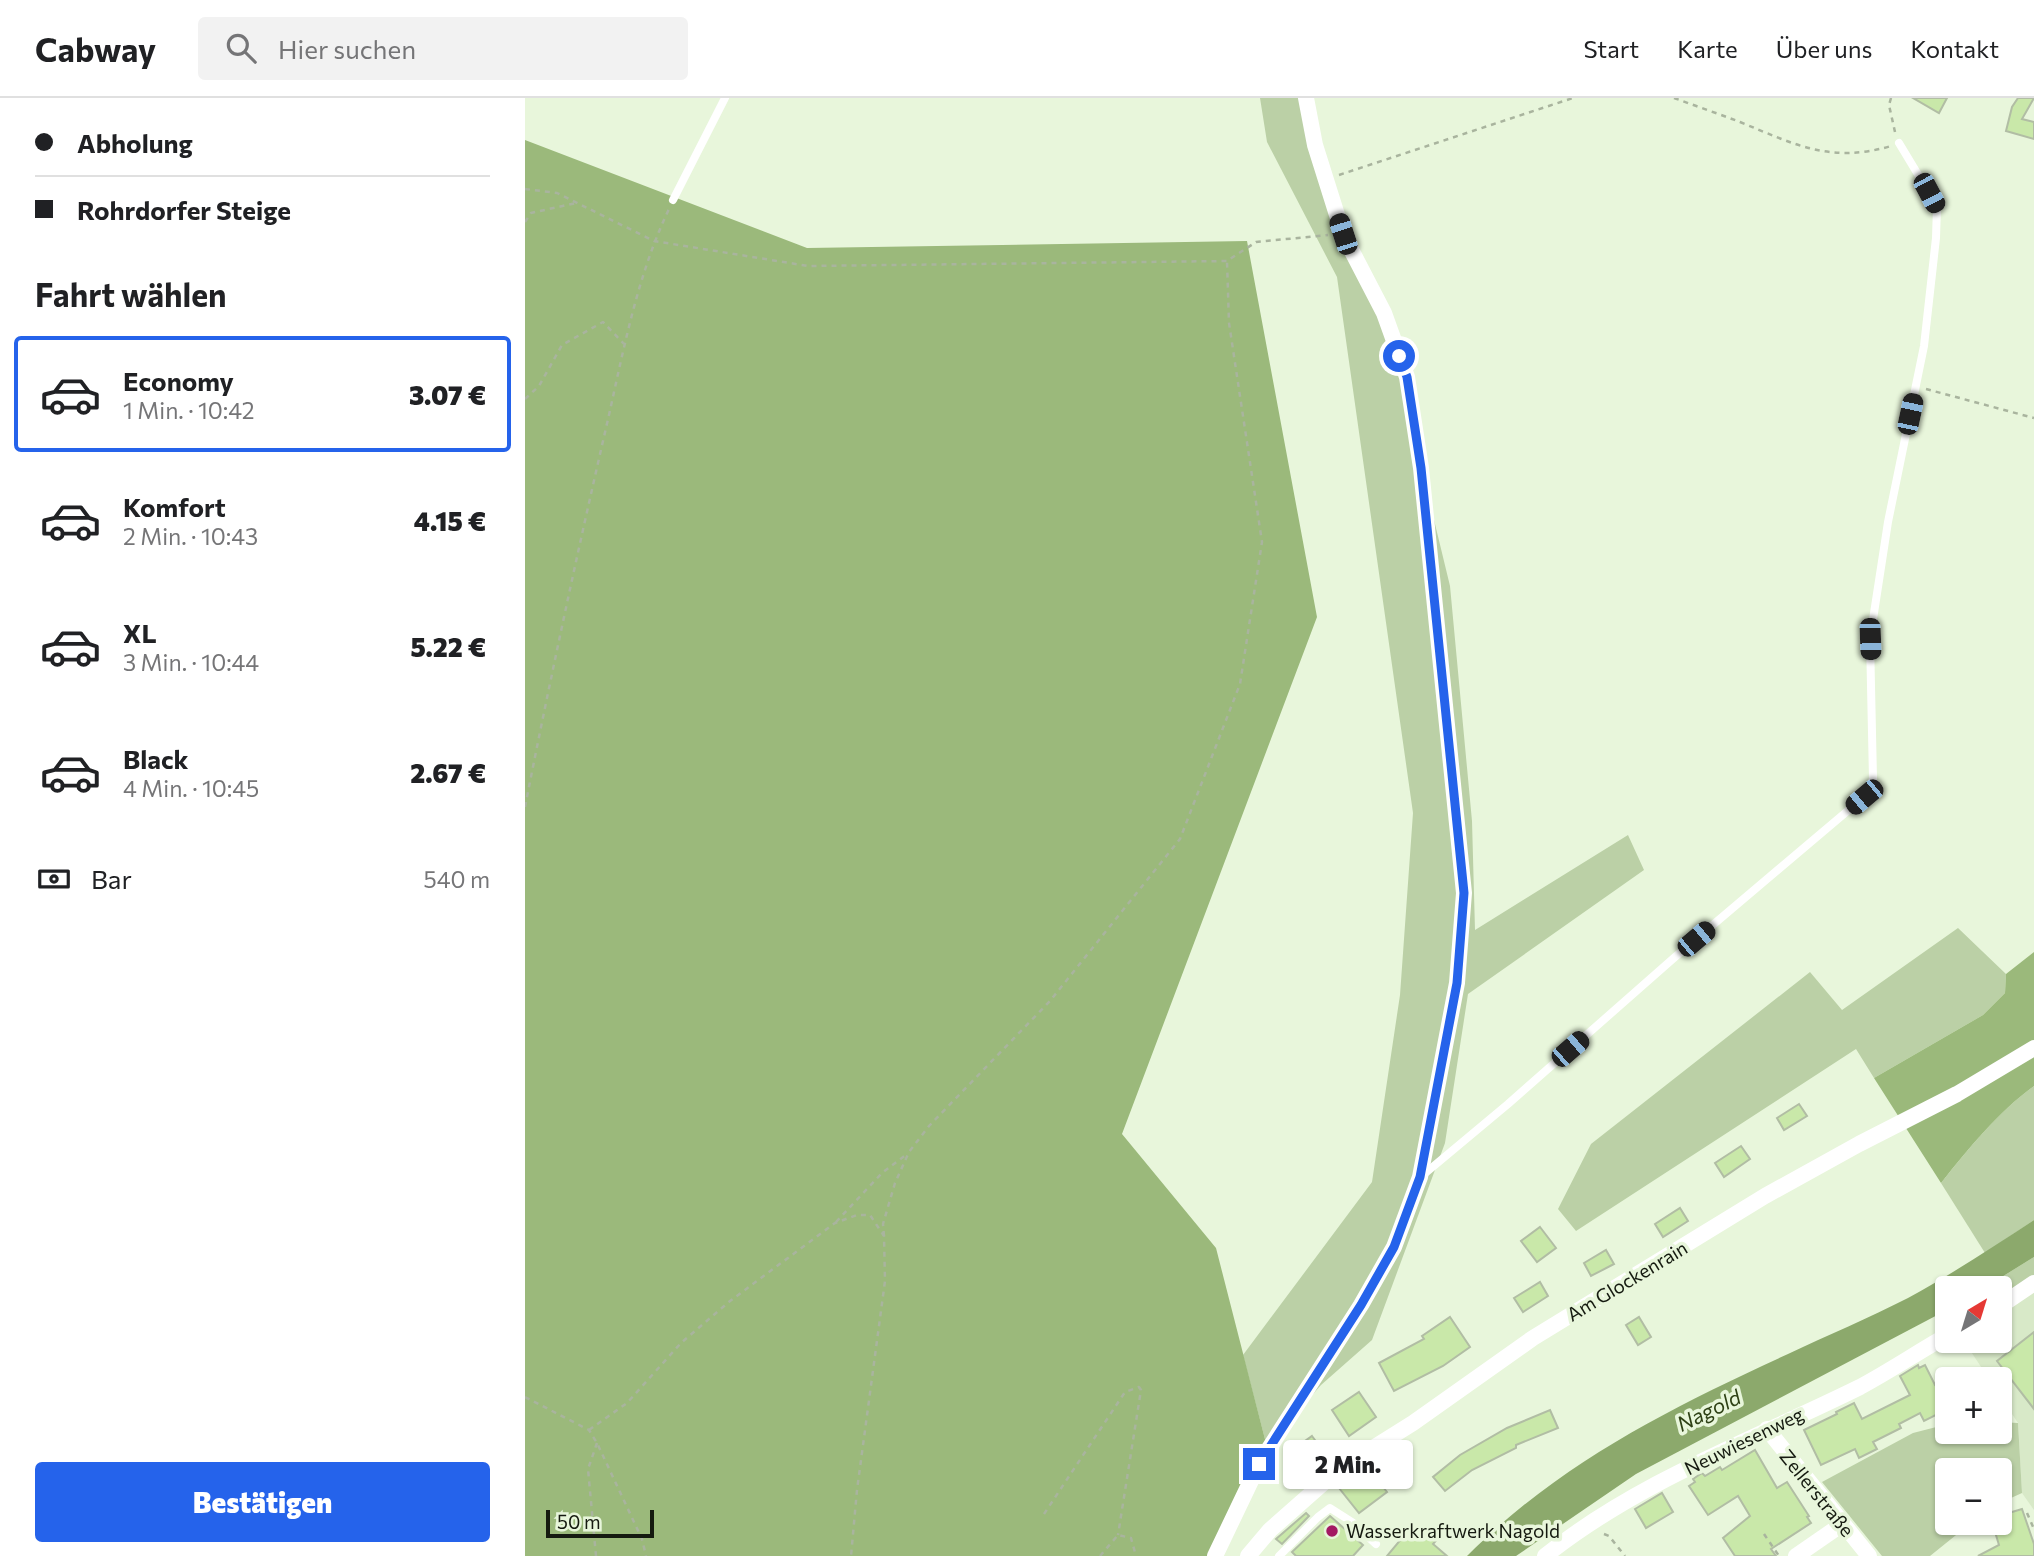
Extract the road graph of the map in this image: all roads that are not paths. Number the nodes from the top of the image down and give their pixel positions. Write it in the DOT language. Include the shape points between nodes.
graph roads {
  1 [pos="725,98"];
  2 [pos="1306,98"];
  3 [pos="1899,144"];
  4 [pos="673,200"];
  5 [pos="2034,1048"];
  6 [pos="1420,1177"];
  7 [pos="2034,1283"];
  8 [pos="2013,1297"];
  9 [pos="1935,1343"];
  10 [pos="1767,1429"];
  11 [pos="1842,1525"];
  12 [pos="1376,1544"];
  13 [pos="1215,1556"];
  14 [pos="1248,1556"];
  15 [pos="1279,1556"];
  16 [pos="1545,1556"];
  17 [pos="1796,1556"];
  18 [pos="1869,1556"];
  1 -- 4 [label="lane"];
  2 -- 6 [label="street" via="1315,145 1343,234 1384,313 1407,377 1421,468 1464,893 1457,983"];
  3 -- 6 [label="lane" via="1937,206 1936,239 1926,333 1870,639 1873,779 1864,797"];
  5 -- 14 [label="street, Am Glockenrain" via="1765,1196 1533,1338 1338,1470"];
  6 -- 13 [label="street" via="1394,1247 1259,1464"];
  7 -- 8 [label="street"];
  9 -- 10 [label="street, Neuwiesenweg" via="1861,1386"];
  10 -- 11 [label="street, Zellerstraße"];
  10 -- 16 [label="street, Neuwiesenweg" via="1640,1492"];
  11 -- 17 [label="street"];
  11 -- 18 [label="street, Zellerstraße"];
  12 -- 15 [label="lane" via="1330,1508"];
}
